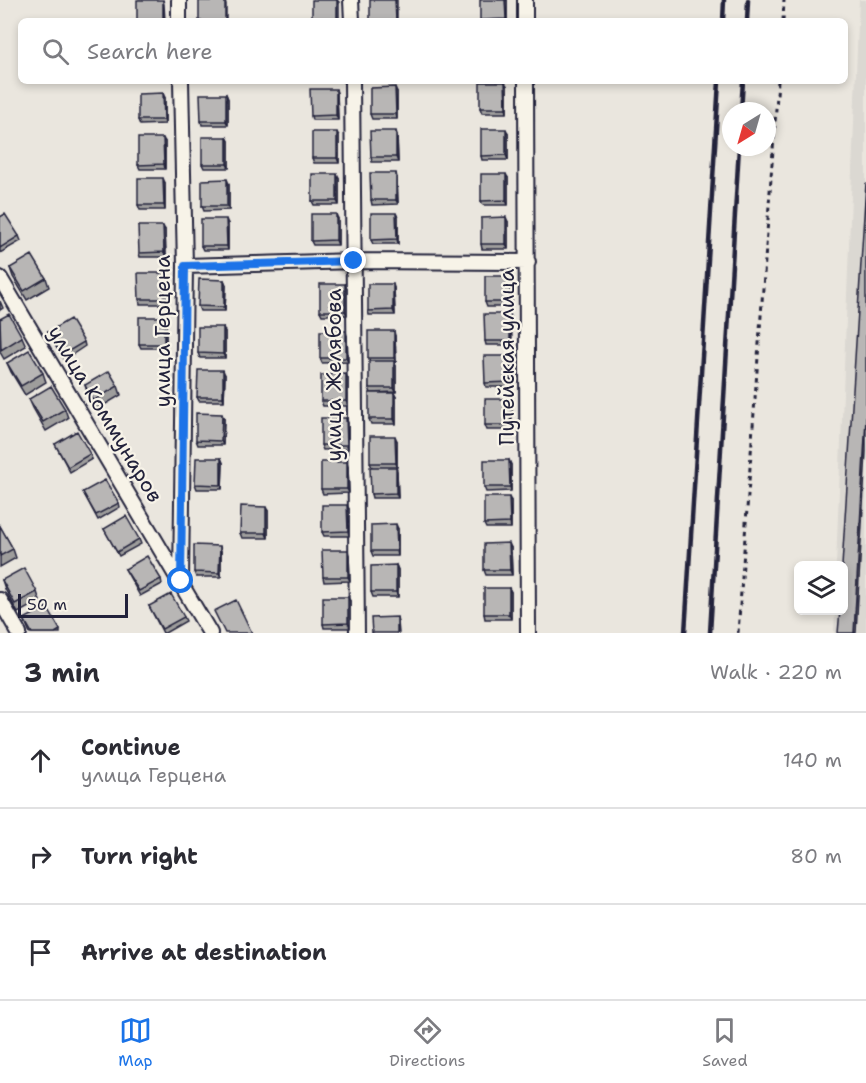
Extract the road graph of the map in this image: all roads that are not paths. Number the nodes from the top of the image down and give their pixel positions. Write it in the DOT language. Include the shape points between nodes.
graph roads {
  1 [pos="179,0"];
  2 [pos="351,0"];
  3 [pos="525,0"];
  4 [pos="179,18"];
  5 [pos="352,18"];
  6 [pos="525,18"];
  7 [pos="181,84"];
  8 [pos="352,84"];
  9 [pos="526,84"];
  10 [pos="354,261"];
  11 [pos="528,262"];
  12 [pos="185,266"];
  13 [pos="0,278"];
  14 [pos="181,581"];
  15 [pos="0,600"];
  16 [pos="19,633"];
  17 [pos="210,633"];
  18 [pos="357,633"];
  19 [pos="528,633"];
  1 -- 4 [label="street"];
  2 -- 5 [label="street"];
  3 -- 6 [label="street"];
  7 -- 12 [label="street, улица Герцена"];
  8 -- 10 [label="street, улица Желябова"];
  9 -- 11 [label="street, Путейская улица"];
  10 -- 11 [label="street"];
  10 -- 12 [label="street"];
  10 -- 18 [label="street, улица Желябова"];
  11 -- 19 [label="street, Путейская улица"];
  12 -- 14 [label="street, улица Герцена"];
  13 -- 14 [label="street, улица Коммунаров"];
  14 -- 17 [label="street, улица Коммунаров"];
  15 -- 16 [label="street"];
}
